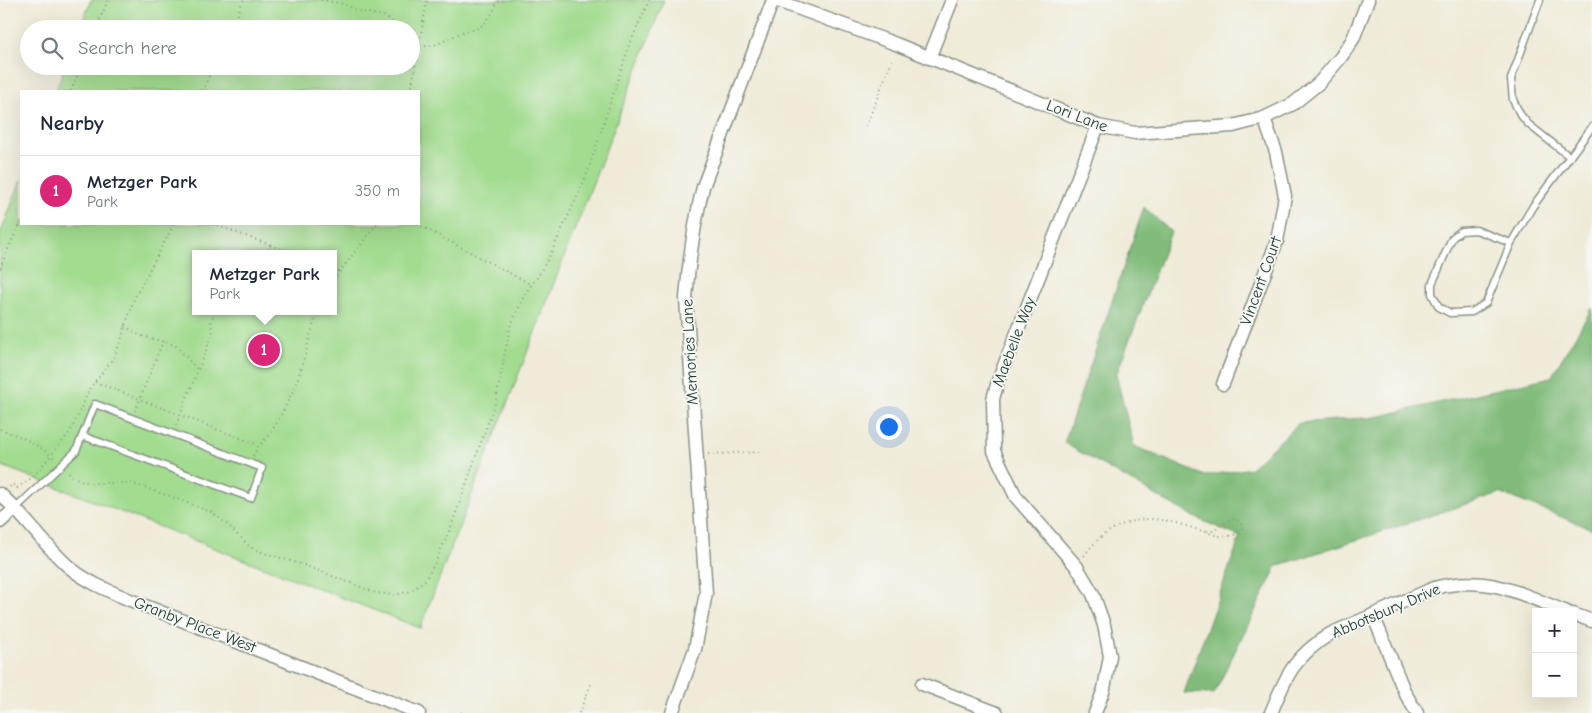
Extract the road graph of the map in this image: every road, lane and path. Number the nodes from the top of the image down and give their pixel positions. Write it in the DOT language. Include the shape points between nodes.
graph roads {
  1 [pos="108,0"];
  2 [pos="243,0"];
  3 [pos="321,0"];
  4 [pos="427,0"];
  5 [pos="499,0"];
  6 [pos="649,0"];
  7 [pos="774,0"];
  8 [pos="952,0"];
  9 [pos="1368,0"];
  10 [pos="1540,0"];
  11 [pos="100,20"];
  12 [pos="236,20"];
  13 [pos="390,20"];
  14 [pos="420,45"];
  15 [pos="893,58"];
  16 [pos="929,58"];
  17 [pos="77,75"];
  18 [pos="209,75"];
  19 [pos="414,75"];
  20 [pos="71,90"];
  21 [pos="203,90"];
  22 [pos="411,90"];
  23 [pos="1264,118"];
  24 [pos="866,126"];
  25 [pos="1098,126"];
  26 [pos="1592,127"];
  27 [pos="1570,157"];
  28 [pos="20,224"];
  29 [pos="173,225"];
  30 [pos="216,225"];
  31 [pos="376,225"];
  32 [pos="419,225"];
  33 [pos="1510,243"];
  34 [pos="270,245"];
  35 [pos="268,250"];
  36 [pos="283,250"];
  37 [pos="0,268"];
  38 [pos="339,271"];
  39 [pos="337,274"];
  40 [pos="532,284"];
  41 [pos="213,315"];
  42 [pos="317,315"];
  43 [pos="125,326"];
  44 [pos="163,341"];
  45 [pos="198,370"];
  46 [pos="96,382"];
  47 [pos="1223,384"];
  48 [pos="139,400"];
  49 [pos="180,416"];
  50 [pos="132,418"];
  51 [pos="0,429"];
  52 [pos="173,434"];
  53 [pos="83,436"];
  54 [pos="258,445"];
  55 [pos="760,452"];
  56 [pos="713,454"];
  57 [pos="50,455"];
  58 [pos="61,464"];
  59 [pos="250,464"];
  60 [pos="4,491"];
  61 [pos="14,509"];
  62 [pos="0,522"];
  63 [pos="1203,531"];
  64 [pos="1082,560"];
  65 [pos="1557,608"];
  66 [pos="1373,615"];
  67 [pos="1577,615"];
  68 [pos="1592,621"];
  69 [pos="591,684"];
  70 [pos="922,684"];
  71 [pos="419,713"];
  72 [pos="579,713"];
  73 [pos="672,713"];
  74 [pos="997,713"];
  75 [pos="1095,713"];
  76 [pos="1271,713"];
  77 [pos="1417,713"];
  1 -- 11 [label="path"];
  2 -- 12 [label="path"];
  3 -- 13 [label="path" via="344,4"];
  4 -- 14 [label="path"];
  5 -- 14 [label="path" via="480,28 433,46"];
  6 -- 40 [label="path" via="629,46 578,197"];
  7 -- 16 [label="street, Lori Lane"];
  7 -- 73 [label="street, Memories Lane" via="703,186 690,251 686,298 706,593 695,649"];
  8 -- 16 [label="street"];
  9 -- 23 [label="street, Lori Lane" via="1352,39 1332,70 1300,99"];
  10 -- 27 [label="lane" via="1511,80 1513,100 1528,124"];
  15 -- 24 [label="path"];
  16 -- 25 [label="street, Lori Lane"];
  17 -- 20 [label="path"];
  18 -- 21 [label="path"];
  19 -- 22 [label="path"];
  23 -- 25 [label="street, Lori Lane" via="1234,126 1135,133"];
  23 -- 47 [label="street, Vincent Court" via="1276,152 1283,205 1277,241"];
  25 -- 75 [label="street, Maebelle Way" via="993,399 994,450 1016,497 1077,567 1093,594 1104,625 1110,656 1104,689"];
  26 -- 27 [label="lane"];
  27 -- 33 [label="lane"];
  28 -- 37 [label="path"];
  29 -- 43 [label="path" via="134,299"];
  30 -- 34 [label="path"];
  31 -- 38 [label="path"];
  32 -- 40 [label="path"];
  33 -- 33 [label="lane" via="1476,230 1461,231 1452,238 1432,284 1432,294 1439,307 1450,313 1472,312 1486,303"];
  34 -- 35 [label="path"];
  34 -- 36 [label="path"];
  38 -- 39 [label="path"];
  40 -- 58 [label="path" via="510,327 496,400 451,527 426,579 412,591 394,595 376,593 304,564 261,552 250,547 211,512 131,483 82,481"];
  41 -- 45 [label="path" via="213,333"];
  42 -- 54 [label="path" via="292,394 267,437"];
  43 -- 44 [label="path" via="139,335"];
  43 -- 46 [label="path" via="113,359"];
  44 -- 45 [label="path" via="180,349"];
  44 -- 48 [label="path"];
  45 -- 49 [label="path"];
  46 -- 48 [label="path"];
  46 -- 57 [label="path" via="90,388 71,432"];
  48 -- 49 [label="path"];
  48 -- 50 [label="path"];
  49 -- 52 [label="path"];
  49 -- 54 [label="path"];
  50 -- 52 [label="lane"];
  50 -- 53 [label="lane" via="95,404"];
  51 -- 57 [label="path" via="40,446"];
  52 -- 59 [label="lane"];
  53 -- 58 [label="lane" via="76,451"];
  53 -- 59 [label="lane" via="251,498 262,468"];
  54 -- 59 [label="path"];
  55 -- 56 [label="path"];
  57 -- 58 [label="path"];
  57 -- 60 [label="path" via="23,485 17,488 12,484"];
  58 -- 61 [label="lane"];
  60 -- 61 [label="street, Granby Place West"];
  61 -- 62 [label="street"];
  61 -- 71 [label="street, Granby Place West" via="52,551 91,583"];
  63 -- 63 [label="path" via="1220,536 1235,535 1243,526 1237,519 1232,519 1214,531"];
  63 -- 64 [label="path" via="1150,519 1134,521 1104,534"];
  65 -- 66 [label="street, Abbotsbury Drive" via="1505,588 1472,582 1434,588"];
  66 -- 76 [label="street, Abbotsbury Drive" via="1330,634 1302,655 1286,678"];
  66 -- 77 [label="street" via="1405,693"];
  67 -- 68 [label="street"];
  69 -- 72 [label="path"];
  70 -- 74 [label="street"];
}
